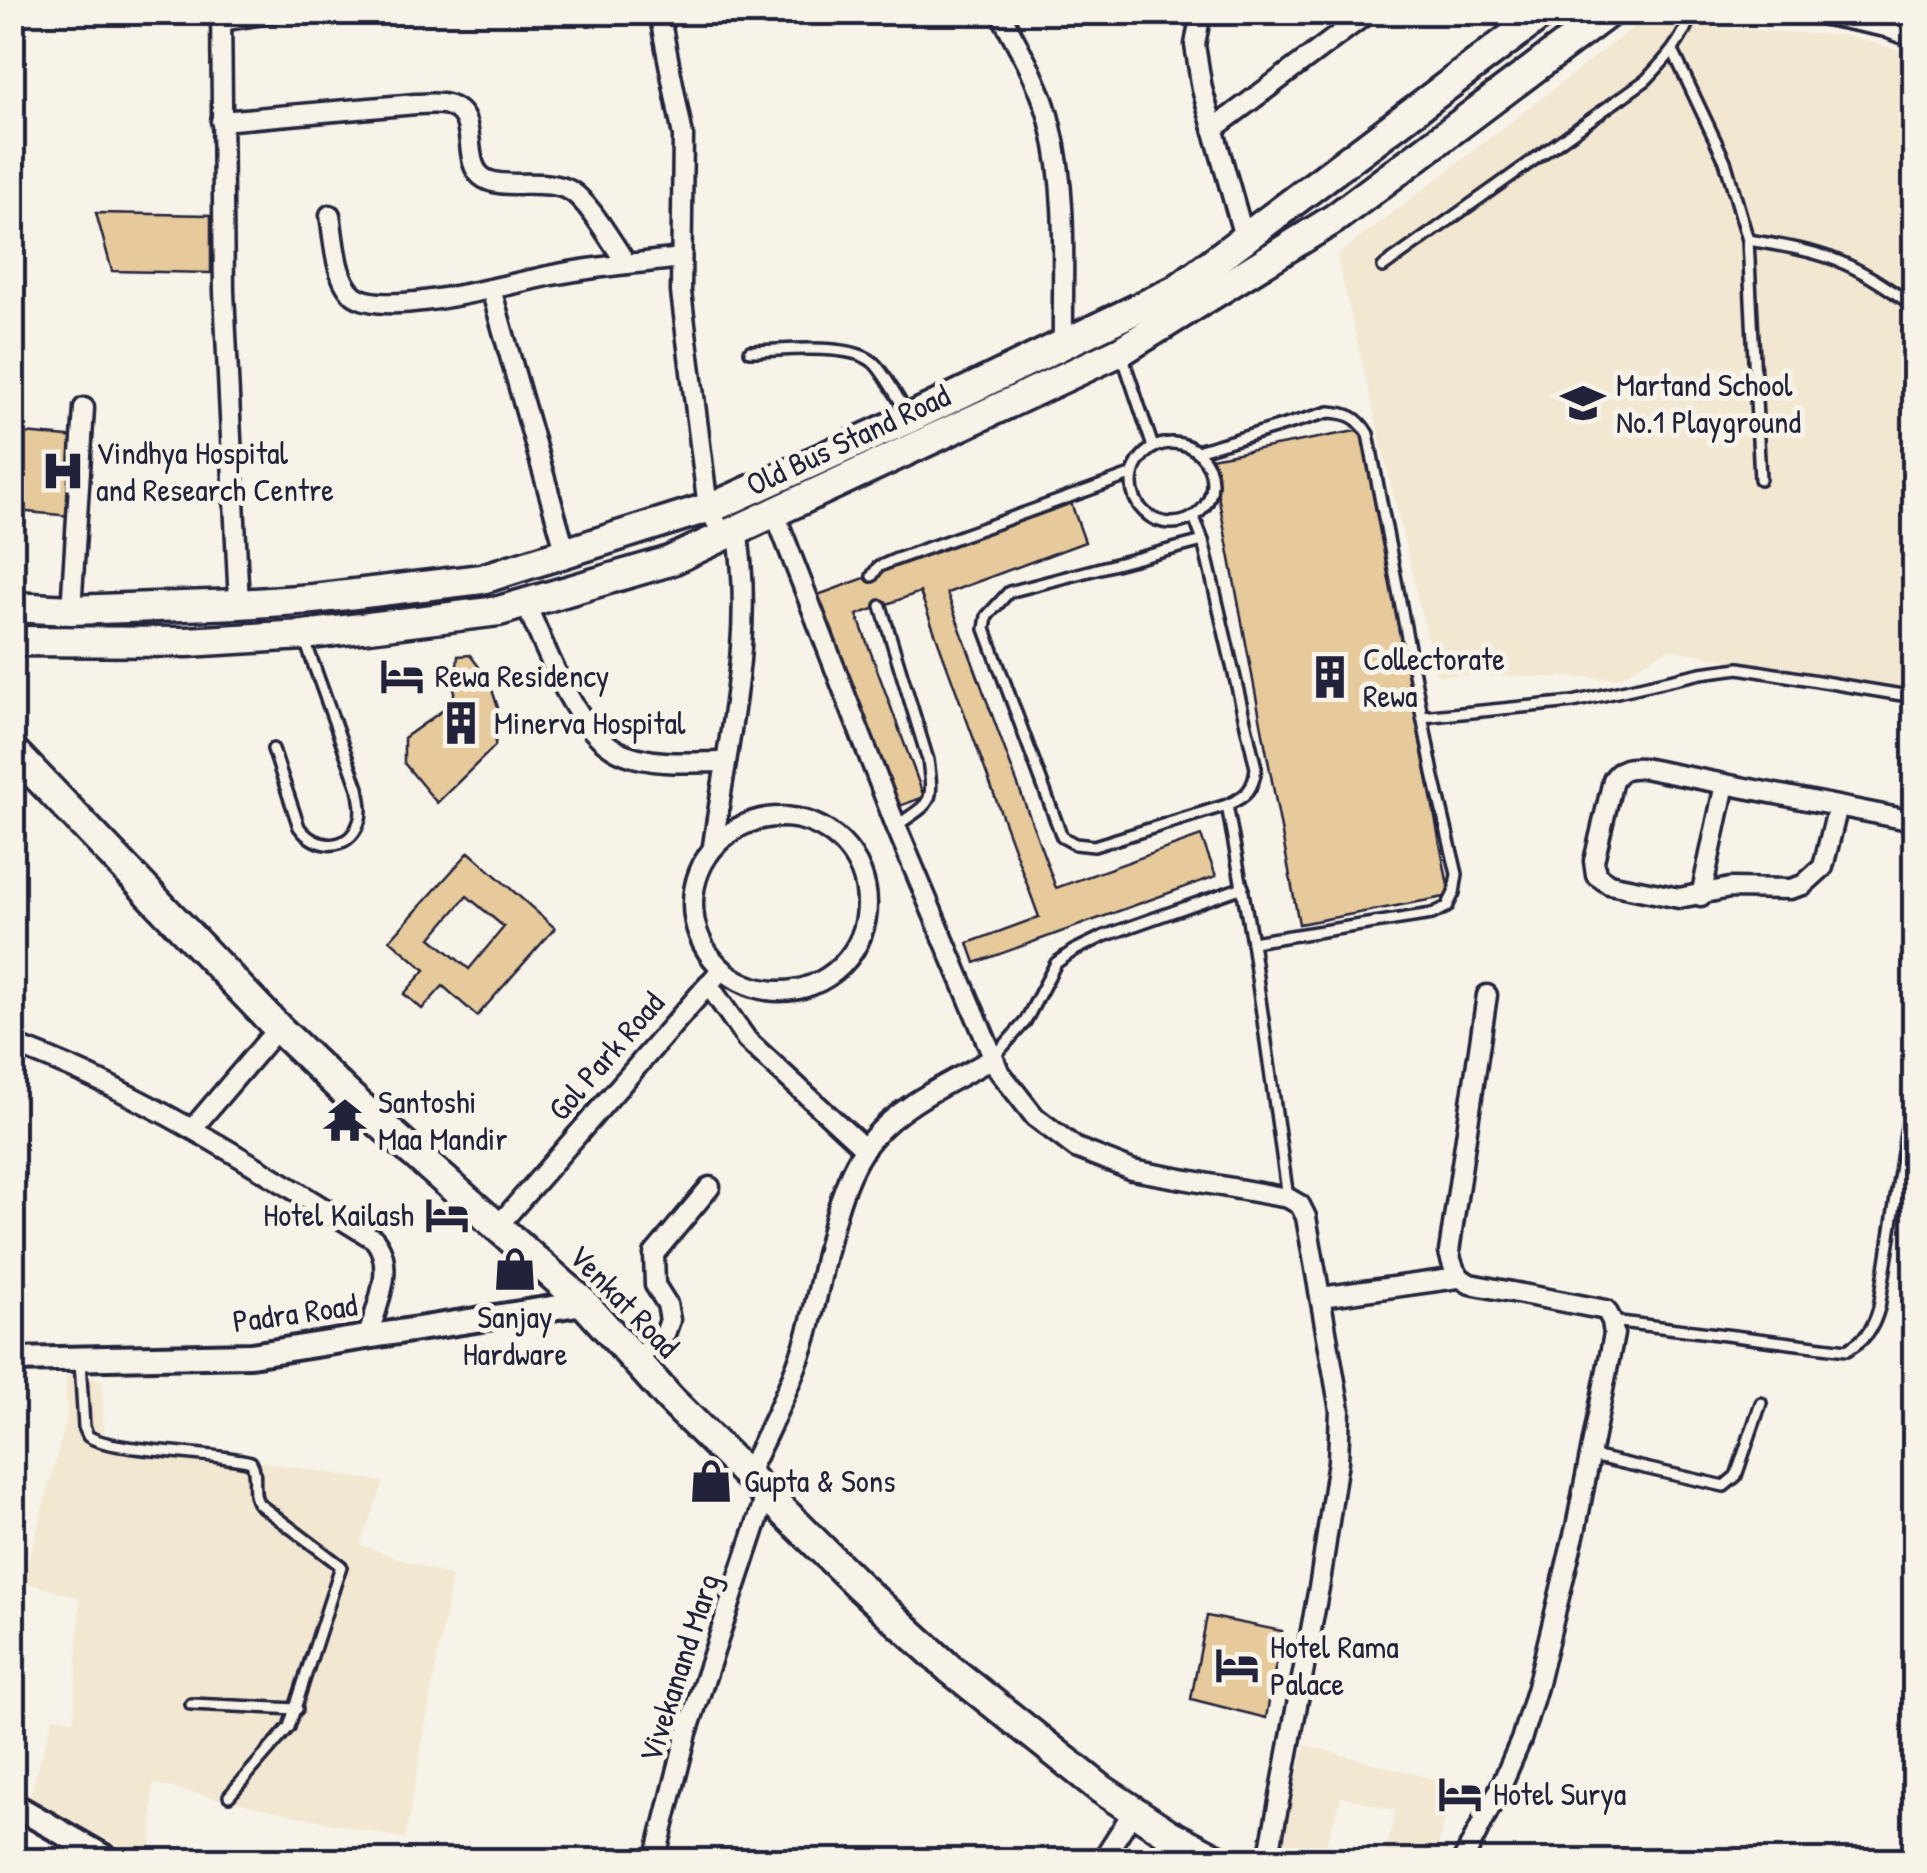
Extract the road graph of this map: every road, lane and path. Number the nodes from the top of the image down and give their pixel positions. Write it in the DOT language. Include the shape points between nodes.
graph roads {
  1 [pos="275,12"];
  2 [pos="659,12"];
  3 [pos="1201,12"];
  4 [pos="1369,12"];
  5 [pos="1545,12"];
  6 [pos="1609,12"];
  7 [pos="1692,12"];
  8 [pos="1811,12"];
  9 [pos="221,16"];
  10 [pos="1005,22"];
  11 [pos="1914,38"];
  12 [pos="1673,52"];
  13 [pos="221,121"];
  14 [pos="1213,128"];
  15 [pos="330,216"];
  16 [pos="1244,237"];
  17 [pos="1748,240"];
  18 [pos="682,258"];
  19 [pos="627,264"];
  20 [pos="1383,267"];
  21 [pos="490,289"];
  22 [pos="1914,307"];
  23 [pos="1113,318"];
  24 [pos="1063,342"];
  25 [pos="750,351"];
  26 [pos="1120,351"];
  27 [pos="84,408"];
  28 [pos="910,418"];
  29 [pos="1154,448"];
  30 [pos="1197,451"];
  31 [pos="1133,474"];
  32 [pos="1760,479"];
  33 [pos="708,508"];
  34 [pos="774,512"];
  35 [pos="1194,517"];
  36 [pos="730,533"];
  37 [pos="1203,541"];
  38 [pos="566,553"];
  39 [pos="872,576"];
  40 [pos="525,603"];
  41 [pos="239,604"];
  42 [pos="881,606"];
  43 [pos="12,607"];
  44 [pos="71,610"];
  45 [pos="304,635"];
  46 [pos="12,641"];
  47 [pos="1914,697"];
  48 [pos="1422,717"];
  49 [pos="272,749"];
  50 [pos="12,750"];
  51 [pos="724,762"];
  52 [pos="1725,784"];
  53 [pos="1227,805"];
  54 [pos="1838,806"];
  55 [pos="1914,821"];
  56 [pos="896,826"];
  57 [pos="713,846"];
  58 [pos="1243,886"];
  59 [pos="1701,896"];
  60 [pos="1252,942"];
  61 [pos="715,977"];
  62 [pos="1486,995"];
  63 [pos="278,1028"];
  64 [pos="12,1044"];
  65 [pos="994,1058"];
  66 [pos="1908,1120"];
  67 [pos="192,1130"];
  68 [pos="865,1149"];
  69 [pos="710,1187"];
  70 [pos="1288,1198"];
  71 [pos="497,1226"];
  72 [pos="1458,1278"];
  73 [pos="1321,1296"];
  74 [pos="584,1303"];
  75 [pos="1612,1321"];
  76 [pos="368,1337"];
  77 [pos="80,1358"];
  78 [pos="636,1361"];
  79 [pos="14,1364"];
  80 [pos="1760,1403"];
  81 [pos="1592,1456"];
  82 [pos="756,1486"];
  83 [pos="191,1704"];
  84 [pos="297,1709"];
  85 [pos="228,1796"];
  86 [pos="12,1804"];
  87 [pos="1133,1812"];
  88 [pos="110,1860"];
  89 [pos="656,1860"];
  90 [pos="1102,1860"];
  91 [pos="1219,1860"];
  92 [pos="1268,1860"];
  93 [pos="1463,1860"];
  1 -- 9 [label="street"];
  2 -- 18 [label="street" via="684,136"];
  3 -- 14 [label="street" via="1195,45"];
  4 -- 14 [label="street"];
  5 -- 16 [label="main road, Old Bus Stand Road"];
  6 -- 26 [label="main road, Old Bus Stand Road" via="1334,219"];
  7 -- 12 [label="lane"];
  8 -- 11 [label="street"];
  9 -- 13 [label="street"];
  10 -- 24 [label="street" via="1051,126 1060,190"];
  12 -- 17 [label="lane" via="1725,161"];
  12 -- 20 [label="lane" via="1646,80"];
  13 -- 19 [label="street" via="447,105 469,127 479,175 573,192"];
  13 -- 41 [label="street"];
  14 -- 16 [label="street"];
  15 -- 21 [label="street" via="342,276 351,294 368,303"];
  16 -- 23 [label="main road, Old Bus Stand Road" via="1176,290"];
  17 -- 22 [label="lane" via="1850,264"];
  17 -- 32 [label="lane"];
  18 -- 19 [label="street"];
  18 -- 33 [label="street"];
  19 -- 21 [label="street"];
  21 -- 38 [label="street"];
  23 -- 24 [label="main road, Old Bus Stand Road"];
  23 -- 26 [label="lane"];
  24 -- 28 [label="main road, Old Bus Stand Road"];
  25 -- 28 [label="lane" via="858,353 874,362"];
  26 -- 29 [label="lane"];
  26 -- 34 [label="main road, Old Bus Stand Road"];
  27 -- 44 [label="street"];
  28 -- 33 [label="main road, Old Bus Stand Road"];
  29 -- 30 [label="lane" via="1176,443"];
  29 -- 31 [label="lane"];
  30 -- 35 [label="lane" via="1213,480 1208,503"];
  30 -- 48 [label="lane" via="1329,412 1360,420"];
  31 -- 35 [label="lane" via="1134,497 1148,515 1169,523"];
  31 -- 39 [label="lane" via="894,560"];
  33 -- 36 [label="street"];
  33 -- 38 [label="main road, Old Bus Stand Road"];
  34 -- 36 [label="main road, Old Bus Stand Road"];
  34 -- 56 [label="street"];
  35 -- 37 [label="lane"];
  36 -- 40 [label="main road, Old Bus Stand Road" via="670,561"];
  36 -- 51 [label="street" via="744,573 745,616"];
  37 -- 53 [label="lane" via="1256,768 1253,787"];
  37 -- 53 [label="lane" via="1009,592 987,616 985,629 1062,837 1094,846"];
  38 -- 41 [label="main road, Old Bus Stand Road" via="482,579"];
  40 -- 45 [label="main road, Old Bus Stand Road"];
  40 -- 51 [label="street" via="596,738 623,754 657,762"];
  41 -- 44 [label="main road, Old Bus Stand Road"];
  42 -- 56 [label="lane" via="931,781 928,804"];
  43 -- 44 [label="main road, Old Bus Stand Road"];
  45 -- 46 [label="main road, Old Bus Stand Road"];
  45 -- 49 [label="lane" via="358,788 358,826 348,837 329,846 307,838"];
  47 -- 48 [label="lane" via="1739,668 1573,702"];
  48 -- 60 [label="lane" via="1457,874 1447,907"];
  50 -- 63 [label="main road, Venkat Road"];
  51 -- 57 [label="street"];
  52 -- 54 [label="street"];
  52 -- 59 [label="street"];
  52 -- 59 [label="street" via="1643,768 1618,772 1594,861 1596,875 1609,884"];
  53 -- 58 [label="lane"];
  54 -- 55 [label="street"];
  54 -- 59 [label="street" via="1823,866 1803,885"];
  56 -- 65 [label="street"];
  57 -- 61 [label="street" via="696,876 692,910"];
  57 -- 61 [label="street" via="741,825 774,816 808,821 838,838 859,866 868,899 863,933 845,962 818,984 784,992"];
  58 -- 60 [label="lane"];
  58 -- 65 [label="lane" via="1073,951 1056,963 1024,1022"];
  60 -- 70 [label="lane"];
  61 -- 68 [label="street" via="747,1040"];
  61 -- 71 [label="street, Gol Park Road"];
  62 -- 72 [label="street" via="1449,1252"];
  63 -- 67 [label="street"];
  63 -- 71 [label="main road, Venkat Road"];
  64 -- 67 [label="street"];
  65 -- 68 [label="street, Vivekanand Marg" via="896,1115"];
  65 -- 70 [label="street" via="1035,1117 1076,1148 1132,1170"];
  66 -- 75 [label="lane" via="1879,1308 1865,1340 1848,1350"];
  67 -- 76 [label="street" via="374,1239 386,1260"];
  68 -- 82 [label="street, Vivekanand Marg" via="851,1173 806,1342 770,1429"];
  69 -- 78 [label="street" via="654,1254 655,1285 670,1320 665,1334"];
  70 -- 73 [label="street" via="1306,1218"];
  71 -- 74 [label="main road, Venkat Road"];
  72 -- 73 [label="street"];
  72 -- 75 [label="street" via="1597,1307"];
  73 -- 92 [label="street" via="1340,1410 1338,1460"];
  74 -- 76 [label="street, Padra Road"];
  74 -- 78 [label="main road, Venkat Road"];
  75 -- 81 [label="street"];
  76 -- 77 [label="street, Padra Road" via="251,1355"];
  77 -- 79 [label="street, Padra Road"];
  77 -- 84 [label="lane" via="88,1436 251,1462 259,1504 341,1566"];
  78 -- 82 [label="main road, Venkat Road"];
  80 -- 81 [label="lane" via="1736,1476 1724,1486"];
  81 -- 93 [label="street" via="1521,1740"];
  82 -- 87 [label="main road, Venkat Road" via="950,1669"];
  82 -- 89 [label="street, Vivekanand Marg"];
  83 -- 84 [label="lane"];
  84 -- 85 [label="lane"];
  86 -- 88 [label="street"];
  87 -- 90 [label="street"];
  87 -- 91 [label="main road, Venkat Road"];
}
